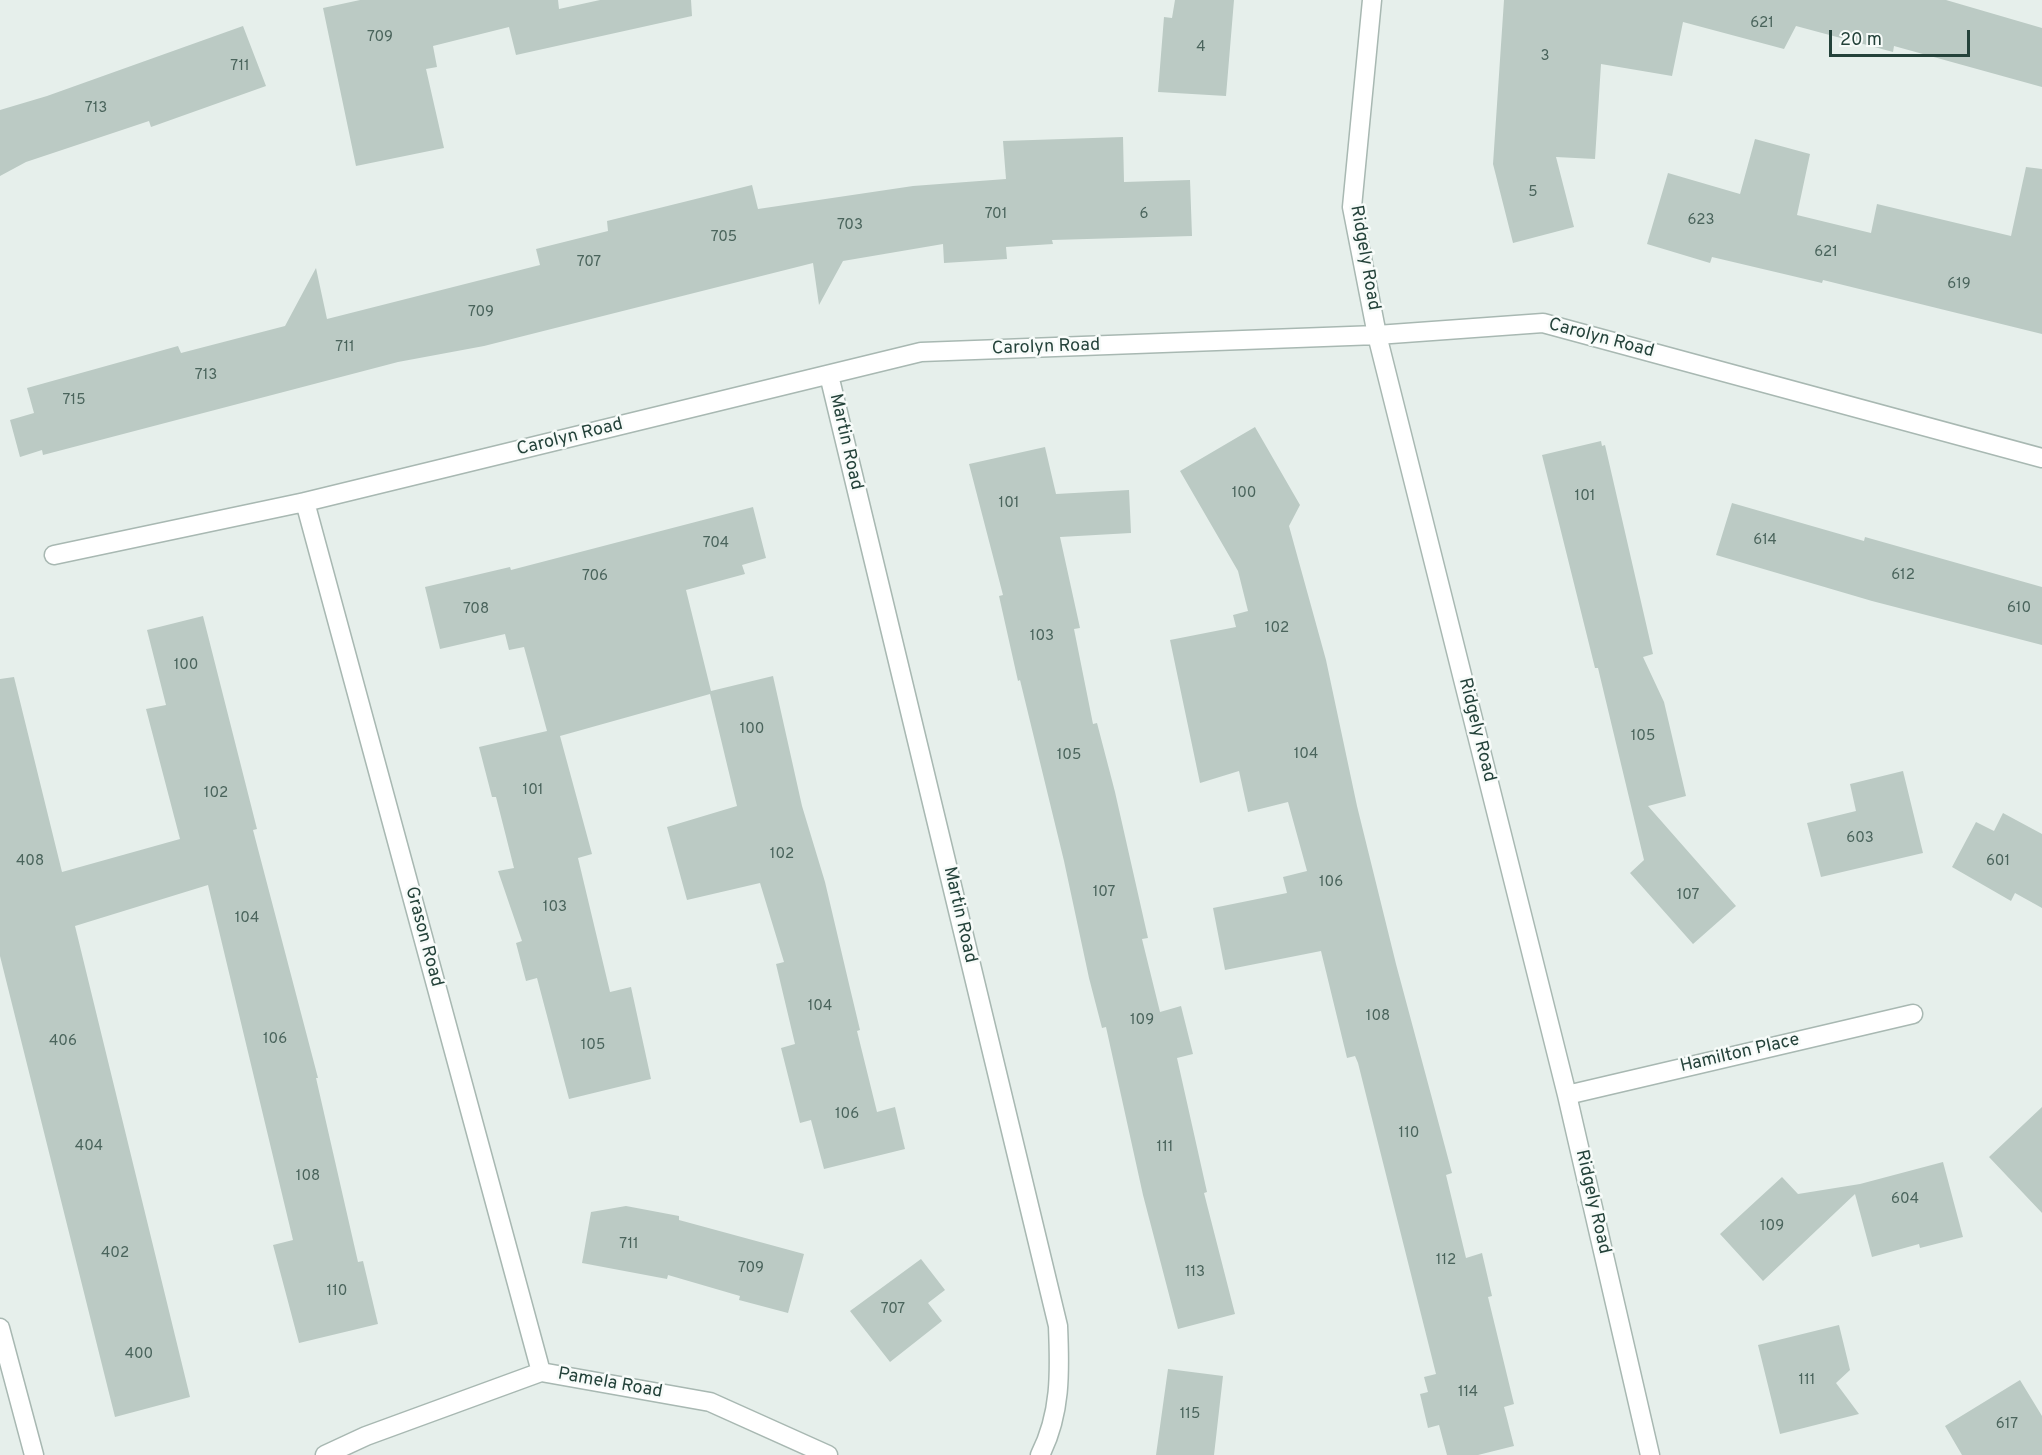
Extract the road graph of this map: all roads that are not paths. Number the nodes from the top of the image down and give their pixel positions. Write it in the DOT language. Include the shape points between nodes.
graph roads {
  1 [pos="1372,0"];
  2 [pos="1377,335"];
  3 [pos="829,375"];
  4 [pos="2042,458"];
  5 [pos="305,502"];
  6 [pos="54,555"];
  7 [pos="1913,1014"];
  8 [pos="1567,1095"];
  9 [pos="0,1328"];
  10 [pos="541,1372"];
  11 [pos="34,1455"];
  12 [pos="325,1455"];
  13 [pos="828,1455"];
  14 [pos="1040,1455"];
  15 [pos="1650,1455"];
  1 -- 2 [label="street, Ridgely Road" via="1352,207"];
  2 -- 3 [label="street, Carolyn Road" via="921,352"];
  2 -- 4 [label="street, Carolyn Road" via="1543,323"];
  2 -- 8 [label="street, Ridgely Road"];
  3 -- 5 [label="street, Carolyn Road"];
  3 -- 14 [label="street, Martin Road" via="1058,1326 1060,1381 1052,1432"];
  5 -- 6 [label="street, Carolyn Road"];
  5 -- 10 [label="street, Grason Road"];
  7 -- 8 [label="street, Hamilton Place"];
  8 -- 15 [label="street, Ridgely Road"];
  9 -- 11 [label="street"];
  10 -- 12 [label="street, Pamela Road" via="366,1436"];
  10 -- 13 [label="street, Pamela Road" via="710,1402"];
}
